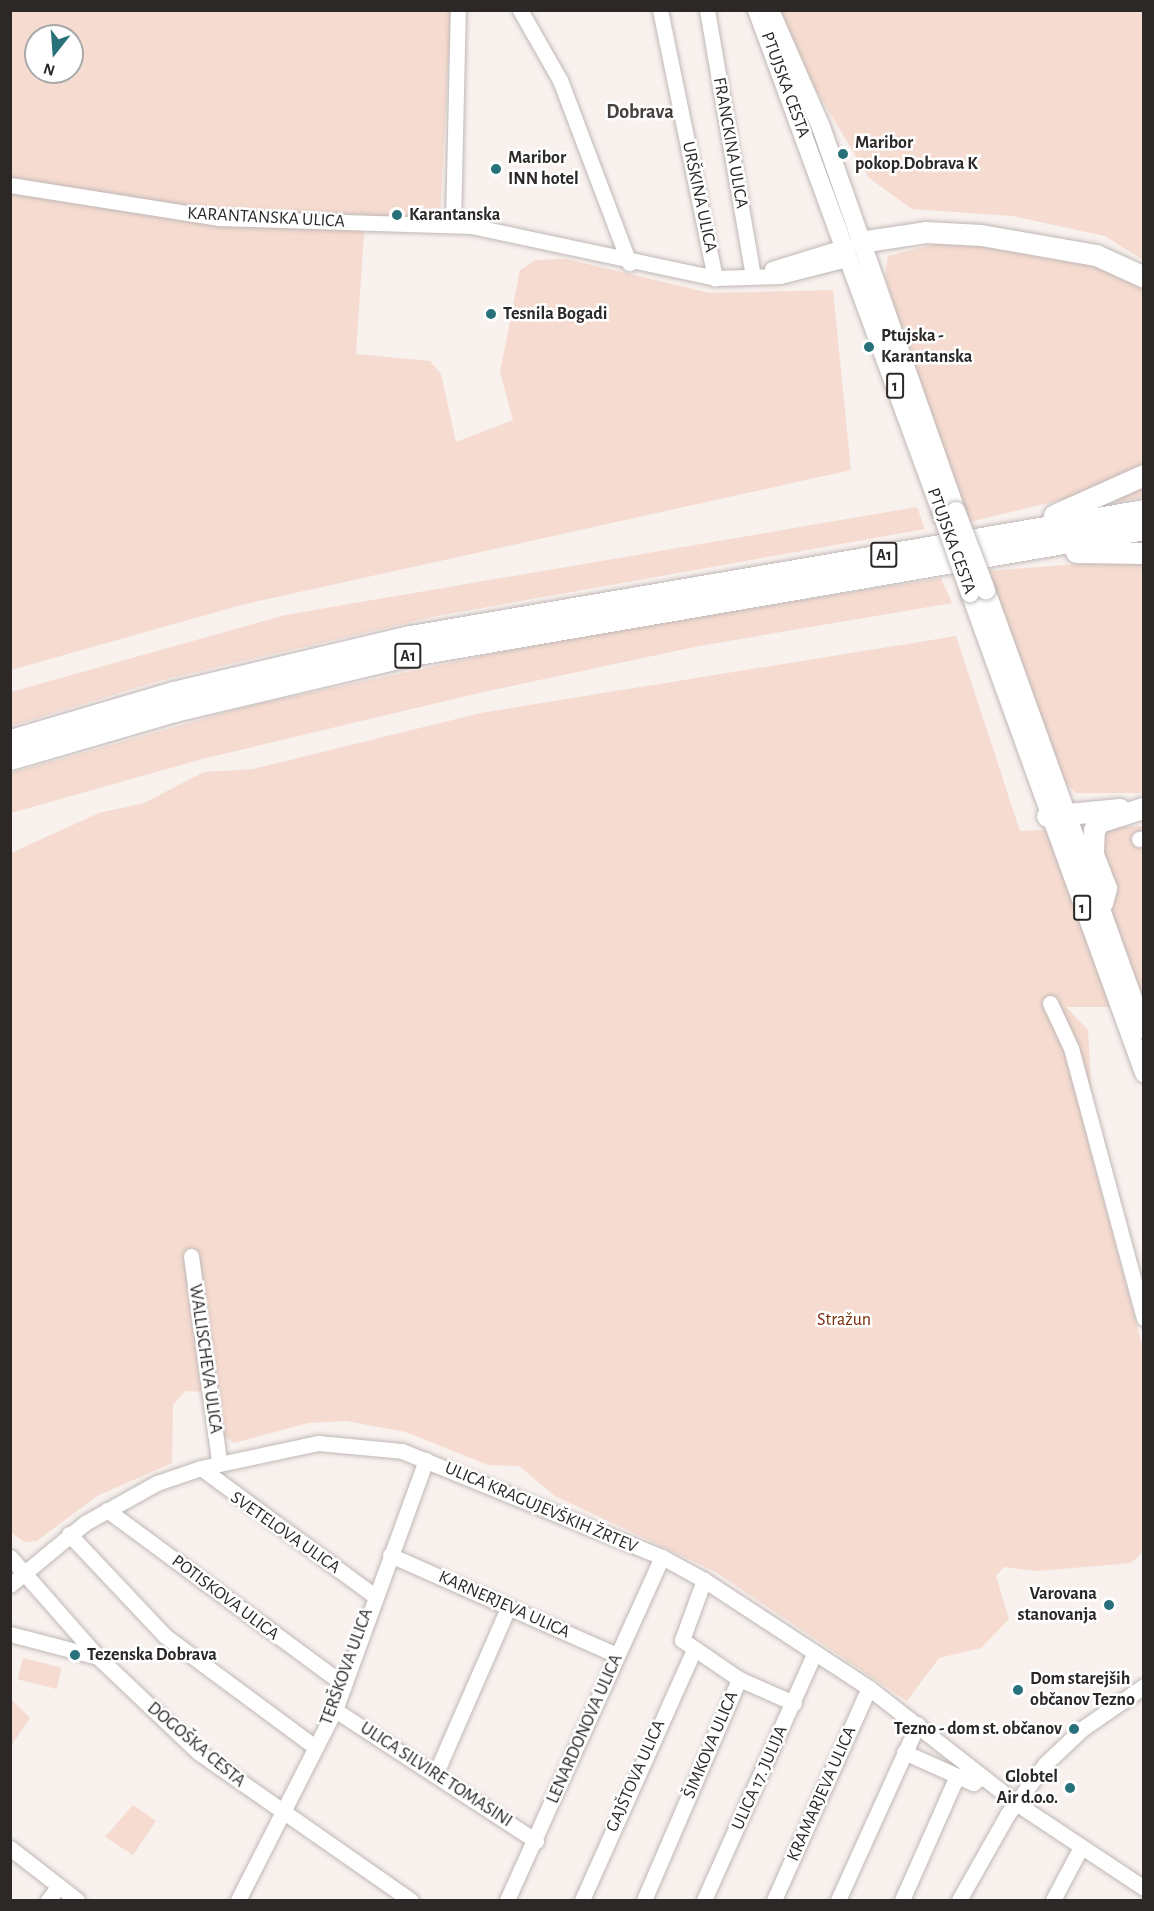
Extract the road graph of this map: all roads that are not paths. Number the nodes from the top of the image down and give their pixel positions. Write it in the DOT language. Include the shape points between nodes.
graph roads {
  1 [pos="458,10"];
  2 [pos="520,10"];
  3 [pos="660,10"];
  4 [pos="707,10"];
  5 [pos="757,10"];
  6 [pos="771,10"];
  7 [pos="10,185"];
  8 [pos="453,224"];
  9 [pos="854,250"];
  10 [pos="629,263"];
  11 [pos="753,276"];
  12 [pos="1143,277"];
  13 [pos="715,278"];
  14 [pos="1143,475"];
  15 [pos="1143,510"];
  16 [pos="1143,529"];
  17 [pos="1011,544"];
  18 [pos="1143,553"];
  19 [pos="978,591"];
  20 [pos="10,740"];
  21 [pos="10,759"];
  22 [pos="1143,808"];
  23 [pos="1068,811"];
  24 [pos="1047,816"];
  25 [pos="1102,903"];
  26 [pos="1050,1003"];
  27 [pos="1143,1029"];
  28 [pos="1143,1073"];
  29 [pos="191,1256"];
  30 [pos="1143,1318"];
  31 [pos="426,1460"];
  32 [pos="219,1461"];
  33 [pos="201,1468"];
  34 [pos="107,1510"];
  35 [pos="69,1534"];
  36 [pos="390,1555"];
  37 [pos="10,1557"];
  38 [pos="662,1557"];
  39 [pos="24,1571"];
  40 [pos="704,1580"];
  41 [pos="10,1585"];
  42 [pos="373,1595"];
  43 [pos="508,1608"];
  44 [pos="10,1634"];
  45 [pos="693,1652"];
  46 [pos="814,1654"];
  47 [pos="617,1655"];
  48 [pos="98,1657"];
  49 [pos="739,1679"];
  50 [pos="344,1685"];
  51 [pos="1143,1686"];
  52 [pos="869,1688"];
  53 [pos="794,1703"];
  54 [pos="335,1710"];
  55 [pos="918,1724"];
  56 [pos="315,1748"];
  57 [pos="904,1752"];
  58 [pos="435,1775"];
  59 [pos="957,1776"];
  60 [pos="982,1776"];
  61 [pos="1016,1803"];
  62 [pos="284,1814"];
  63 [pos="536,1841"];
  64 [pos="10,1848"];
  65 [pos="1080,1849"];
  66 [pos="58,1887"];
  67 [pos="1143,1888"];
  68 [pos="48,1900"];
  69 [pos="77,1900"];
  70 [pos="238,1900"];
  71 [pos="410,1900"];
  72 [pos="507,1900"];
  73 [pos="582,1900"];
  74 [pos="644,1900"];
  75 [pos="704,1900"];
  76 [pos="774,1900"];
  77 [pos="838,1900"];
  78 [pos="902,1900"];
  79 [pos="959,1900"];
  80 [pos="1053,1900"];
  1 -- 8 [label="street"];
  2 -- 10 [label="street" via="560,80"];
  3 -- 13 [label="street, URŠKINA ULICA"];
  4 -- 11 [label="street, FRANCKINA ULICA"];
  5 -- 9 [label="main road, PTUJSKA CESTA"];
  6 -- 9 [label="main road, PTUJSKA CESTA" via="821,127"];
  7 -- 8 [label="street, KARANTANSKA ULICA" via="219,218"];
  8 -- 10 [label="street, KARANTANSKA ULICA" via="512,232"];
  9 -- 11 [label="street, KARANTANSKA ULICA" via="780,276"];
  9 -- 12 [label="highway" via="934,232 1007,238 1096,255"];
  9 -- 19 [label="main road, PTUJSKA CESTA / 1, bridge"];
  10 -- 13 [label="street, KARANTANSKA ULICA"];
  11 -- 13 [label="street, KARANTANSKA ULICA"];
  14 -- 17 [label="highway" via="1068,512 1020,523"];
  15 -- 17 [label="highway, A1"];
  16 -- 17 [label="highway, A1"];
  17 -- 18 [label="highway" via="1034,558"];
  17 -- 20 [label="highway, A1" via="416,635 173,692"];
  17 -- 21 [label="highway, A1" via="417,654 174,711"];
  19 -- 23 [label="main road, PTUJSKA CESTA / 1"];
  19 -- 24 [label="main road, PTUJSKA CESTA / 1"];
  22 -- 23 [label="highway"];
  22 -- 25 [label="highway" via="1100,822 1094,830 1093,854 1106,888"];
  23 -- 24 [label="highway"];
  23 -- 25 [label="main road, PTUJSKA CESTA / 1"];
  24 -- 28 [label="main road, PTUJSKA CESTA / 1"];
  25 -- 27 [label="main road, PTUJSKA CESTA / 1"];
  26 -- 30 [label="street" via="1071,1047"];
  29 -- 32 [label="street, WALLISCHEVA ULICA"];
  31 -- 32 [label="street, ULICA KRAGUJEVŠKIH ŽRTEV" via="375,1445 318,1443"];
  31 -- 36 [label="street, TERŠKOVA ULICA"];
  31 -- 38 [label="street, ULICA KRAGUJEVŠKIH ŽRTEV"];
  32 -- 33 [label="street, ULICA KRAGUJEVŠKIH ŽRTEV"];
  33 -- 34 [label="street, ULICA KRAGUJEVŠKIH ŽRTEV"];
  33 -- 42 [label="street, SVETELOVA ULICA"];
  34 -- 35 [label="street, ULICA KRAGUJEVŠKIH ŽRTEV"];
  34 -- 50 [label="street, POTISKOVA ULICA"];
  35 -- 39 [label="street, ULICA KRAGUJEVŠKIH ŽRTEV"];
  35 -- 56 [label="street" via="165,1636"];
  36 -- 42 [label="street, TERŠKOVA ULICA"];
  36 -- 43 [label="street, KARNERJEVA ULICA"];
  37 -- 39 [label="street, DOGOŠKA CESTA"];
  38 -- 40 [label="street, ULICA KRAGUJEVŠKIH ŽRTEV"];
  38 -- 47 [label="street, LENARDONOVA ULICA"];
  39 -- 41 [label="street"];
  39 -- 48 [label="street, DOGOŠKA CESTA"];
  40 -- 45 [label="street" via="681,1634"];
  40 -- 46 [label="street, ULICA KRAGUJEVŠKIH ŽRTEV"];
  42 -- 50 [label="street, TERŠKOVA ULICA"];
  43 -- 47 [label="street, KARNERJEVA ULICA"];
  43 -- 58 [label="street"];
  44 -- 48 [label="street"];
  45 -- 49 [label="street, ŠIMKOVA ULICA"];
  45 -- 73 [label="street, GAJŠTOVA ULICA"];
  46 -- 52 [label="street, ULICA KRAGUJEVŠKIH ŽRTEV"];
  46 -- 53 [label="street, ULICA 17. JULIJA"];
  47 -- 63 [label="street, LENARDONOVA ULICA"];
  48 -- 62 [label="street, DOGOŠKA CESTA" via="198,1752"];
  49 -- 53 [label="street"];
  49 -- 74 [label="street, ŠIMKOVA ULICA"];
  50 -- 54 [label="street, TERŠKOVA ULICA"];
  51 -- 61 [label="street" via="1074,1736"];
  52 -- 55 [label="street, ULICA KRAGUJEVŠKIH ŽRTEV"];
  52 -- 76 [label="street, KRAMARJEVA ULICA"];
  53 -- 75 [label="street, ULICA 17. JULIJA"];
  54 -- 56 [label="street, TERŠKOVA ULICA"];
  54 -- 58 [label="street, ULICA SILVIRE TOMASINI"];
  55 -- 57 [label="street"];
  55 -- 60 [label="street, ULICA KRAGUJEVŠKIH ŽRTEV"];
  56 -- 62 [label="street, TERŠKOVA ULICA"];
  57 -- 59 [label="street"];
  57 -- 77 [label="street"];
  58 -- 63 [label="street, ULICA SILVIRE TOMASINI"];
  59 -- 60 [label="street" via="973,1783"];
  59 -- 78 [label="street"];
  60 -- 61 [label="street, ULICA KRAGUJEVŠKIH ŽRTEV"];
  61 -- 65 [label="street, ULICA KRAGUJEVŠKIH ŽRTEV"];
  61 -- 79 [label="street"];
  62 -- 70 [label="street, TERŠKOVA ULICA"];
  62 -- 71 [label="street, DOGOŠKA CESTA"];
  63 -- 72 [label="street, LENARDONOVA ULICA"];
  64 -- 66 [label="street"];
  65 -- 67 [label="street, ULICA KRAGUJEVŠKIH ŽRTEV"];
  65 -- 80 [label="street"];
  66 -- 68 [label="street"];
  66 -- 69 [label="street"];
}
